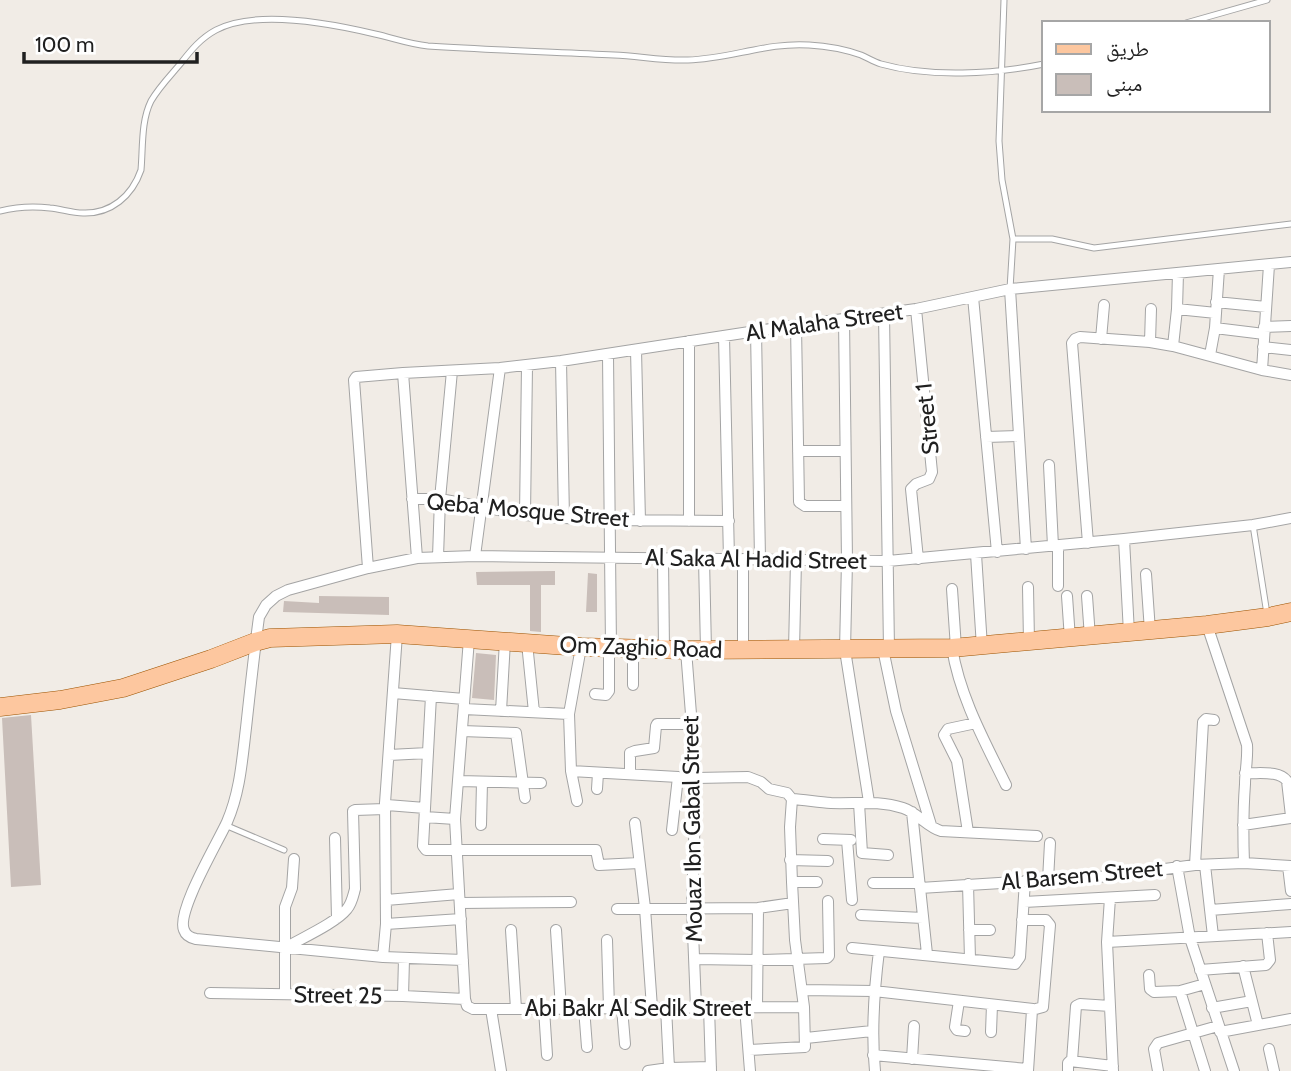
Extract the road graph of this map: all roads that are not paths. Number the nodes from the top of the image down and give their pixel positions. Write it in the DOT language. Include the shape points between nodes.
graph roads {
  1 [pos="1004,0"];
  2 [pos="1267,0"];
  3 [pos="1193,21"];
  4 [pos="1042,64"];
  5 [pos="1002,71"];
  6 [pos="0,211"];
  7 [pos="1291,224"];
  8 [pos="1013,239"];
  9 [pos="1291,262"];
  10 [pos="1269,265"];
  11 [pos="1219,269"];
  12 [pos="1178,273"];
  13 [pos="1010,289"];
  14 [pos="974,297"];
  15 [pos="1104,305"];
  16 [pos="1216,307"];
  17 [pos="1266,307"];
  18 [pos="916,309"];
  19 [pos="1151,309"];
  20 [pos="1177,309"];
  21 [pos="884,314"];
  22 [pos="844,319"];
  23 [pos="796,326"];
  24 [pos="1291,326"];
  25 [pos="1215,328"];
  26 [pos="756,331"];
  27 [pos="1264,331"];
  28 [pos="724,336"];
  29 [pos="1101,339"];
  30 [pos="689,341"];
  31 [pos="1150,342"];
  32 [pos="1173,346"];
  33 [pos="1263,347"];
  34 [pos="636,350"];
  35 [pos="1291,350"];
  36 [pos="608,355"];
  37 [pos="1210,355"];
  38 [pos="561,362"];
  39 [pos="527,366"];
  40 [pos="500,368"];
  41 [pos="1262,370"];
  42 [pos="452,371"];
  43 [pos="403,373"];
  44 [pos="1291,375"];
  45 [pos="1019,436"];
  46 [pos="986,437"];
  47 [pos="797,451"];
  48 [pos="845,451"];
  49 [pos="1049,465"];
  50 [pos="412,499"];
  51 [pos="440,499"];
  52 [pos="846,506"];
  53 [pos="482,507"];
  54 [pos="526,514"];
  55 [pos="564,518"];
  56 [pos="1291,518"];
  57 [pos="610,520"];
  58 [pos="640,521"];
  59 [pos="689,521"];
  60 [pos="729,521"];
  61 [pos="1253,525"];
  62 [pos="1124,539"];
  63 [pos="1088,543"];
  64 [pos="1055,546"];
  65 [pos="1026,549"];
  66 [pos="997,552"];
  67 [pos="976,554"];
  68 [pos="475,556"];
  69 [pos="438,557"];
  70 [pos="610,557"];
  71 [pos="416,558"];
  72 [pos="663,558"];
  73 [pos="704,559"];
  74 [pos="729,559"];
  75 [pos="743,559"];
  76 [pos="760,559"];
  77 [pos="918,559"];
  78 [pos="796,560"];
  79 [pos="846,561"];
  80 [pos="888,561"];
  81 [pos="368,568"];
  82 [pos="1146,574"];
  83 [pos="1058,586"];
  84 [pos="1028,587"];
  85 [pos="952,589"];
  86 [pos="1067,596"];
  87 [pos="1087,596"];
  88 [pos="1291,612"];
  89 [pos="1268,617"];
  90 [pos="1206,625"];
  91 [pos="1150,631"];
  92 [pos="1129,633"];
  93 [pos="397,634"];
  94 [pos="1090,637"];
  95 [pos="469,639"];
  96 [pos="1070,639"];
  97 [pos="505,641"];
  98 [pos="255,642"];
  99 [pos="1029,642"];
  100 [pos="527,643"];
  101 [pos="982,646"];
  102 [pos="581,647"];
  103 [pos="610,648"];
  104 [pos="633,648"];
  105 [pos="954,648"];
  106 [pos="886,649"];
  107 [pos="664,650"];
  108 [pos="686,650"];
  109 [pos="706,650"];
  110 [pos="743,650"];
  111 [pos="794,650"];
  112 [pos="845,650"];
  113 [pos="633,685"];
  114 [pos="393,693"];
  115 [pos="595,694"];
  116 [pos="431,696"];
  117 [pos="464,704"];
  118 [pos="0,707"];
  119 [pos="501,711"];
  120 [pos="534,712"];
  121 [pos="569,714"];
  122 [pos="1214,719"];
  123 [pos="976,723"];
  124 [pos="691,724"];
  125 [pos="462,731"];
  126 [pos="428,753"];
  127 [pos="389,755"];
  128 [pos="571,771"];
  129 [pos="598,773"];
  130 [pos="1245,773"];
  131 [pos="630,774"];
  132 [pos="678,777"];
  133 [pos="696,778"];
  134 [pos="459,781"];
  135 [pos="482,782"];
  136 [pos="523,783"];
  137 [pos="541,783"];
  138 [pos="1006,785"];
  139 [pos="597,789"];
  140 [pos="525,798"];
  141 [pos="792,799"];
  142 [pos="577,801"];
  143 [pos="864,802"];
  144 [pos="385,806"];
  145 [pos="912,812"];
  146 [pos="425,813"];
  147 [pos="1291,817"];
  148 [pos="455,819"];
  149 [pos="635,823"];
  150 [pos="225,825"];
  151 [pos="481,825"];
  152 [pos="1243,825"];
  153 [pos="932,827"];
  154 [pos="672,830"];
  155 [pos="968,832"];
  156 [pos="1037,835"];
  157 [pos="335,838"];
  158 [pos="823,839"];
  159 [pos="847,840"];
  160 [pos="861,841"];
  161 [pos="1050,843"];
  162 [pos="284,850"];
  163 [pos="457,851"];
  164 [pos="888,856"];
  165 [pos="294,859"];
  166 [pos="790,860"];
  167 [pos="828,861"];
  168 [pos="639,863"];
  169 [pos="1244,863"];
  170 [pos="1200,865"];
  171 [pos="1177,866"];
  172 [pos="1290,866"];
  173 [pos="1048,880"];
  174 [pos="1025,881"];
  175 [pos="792,882"];
  176 [pos="817,882"];
  177 [pos="873,883"];
  178 [pos="968,884"];
  179 [pos="919,885"];
  180 [pos="1291,891"];
  181 [pos="1155,895"];
  182 [pos="460,898"];
  183 [pos="1110,898"];
  184 [pos="386,900"];
  185 [pos="852,900"];
  186 [pos="828,901"];
  187 [pos="571,902"];
  188 [pos="1024,902"];
  189 [pos="793,903"];
  190 [pos="1291,904"];
  191 [pos="692,907"];
  192 [pos="645,908"];
  193 [pos="758,908"];
  194 [pos="617,909"];
  195 [pos="1210,910"];
  196 [pos="861,915"];
  197 [pos="337,918"];
  198 [pos="923,918"];
  199 [pos="461,919"];
  200 [pos="1022,920"];
  201 [pos="386,924"];
  202 [pos="511,930"];
  203 [pos="556,930"];
  204 [pos="969,930"];
  205 [pos="990,930"];
  206 [pos="1291,932"];
  207 [pos="1267,933"];
  208 [pos="1213,936"];
  209 [pos="1190,938"];
  210 [pos="607,940"];
  211 [pos="1107,942"];
  212 [pos="285,948"];
  213 [pos="852,948"];
  214 [pos="879,951"];
  215 [pos="927,954"];
  216 [pos="383,957"];
  217 [pos="404,958"];
  218 [pos="695,958"];
  219 [pos="799,959"];
  220 [pos="970,959"];
  221 [pos="463,960"];
  222 [pos="758,960"];
  223 [pos="1243,967"];
  224 [pos="1200,970"];
  225 [pos="1149,975"];
  226 [pos="1205,984"];
  227 [pos="803,990"];
  228 [pos="874,991"];
  229 [pos="1180,991"];
  230 [pos="210,993"];
  231 [pos="285,993"];
  232 [pos="403,996"];
  233 [pos="465,999"];
  234 [pos="959,1001"];
  235 [pos="1252,1001"];
  236 [pos="992,1005"];
  237 [pos="1110,1006"];
  238 [pos="666,1007"];
  239 [pos="696,1007"];
  240 [pos="709,1007"];
  241 [pos="745,1007"];
  242 [pos="757,1007"];
  243 [pos="804,1007"];
  244 [pos="584,1008"];
  245 [pos="609,1008"];
  246 [pos="622,1008"];
  247 [pos="652,1008"];
  248 [pos="491,1009"];
  249 [pos="516,1009"];
  250 [pos="544,1009"];
  251 [pos="561,1009"];
  252 [pos="1032,1009"];
  253 [pos="1212,1009"];
  254 [pos="1291,1019"];
  255 [pos="1258,1025"];
  256 [pos="914,1026"];
  257 [pos="1219,1029"];
  258 [pos="872,1031"];
  259 [pos="965,1031"];
  260 [pos="990,1032"];
  261 [pos="1193,1033"];
  262 [pos="806,1042"];
  263 [pos="625,1044"];
  264 [pos="587,1047"];
  265 [pos="1269,1049"];
  266 [pos="749,1050"];
  267 [pos="547,1055"];
  268 [pos="873,1055"];
  269 [pos="912,1059"];
  270 [pos="1069,1065"];
  271 [pos="669,1068"];
  272 [pos="711,1069"];
  273 [pos="1113,1069"];
  274 [pos="1028,1070"];
  275 [pos="501,1071"];
  276 [pos="648,1071"];
  277 [pos="750,1071"];
  278 [pos="874,1071"];
  279 [pos="1158,1071"];
  280 [pos="1205,1071"];
  281 [pos="1234,1071"];
  282 [pos="1274,1071"];
  1 -- 5 [label="lane"];
  2 -- 3 [label="lane"];
  4 -- 5 [label="lane"];
  5 -- 6 [label="lane" via="904,68 806,44 688,60 428,46 335,26 253,20 228,25 199,42 157,93 145,118 141,170 131,191 119,202 88,213 38,207"];
  5 -- 8 [label="lane" via="1000,160"];
  7 -- 8 [label="lane" via="1094,248 1052,239"];
  8 -- 13 [label="lane"];
  9 -- 10 [label="street, Al Malaha Street"];
  10 -- 11 [label="street, Al Malaha Street"];
  10 -- 17 [label="street"];
  11 -- 12 [label="street, Al Malaha Street"];
  11 -- 16 [label="street"];
  12 -- 13 [label="street, Al Malaha Street"];
  12 -- 20 [label="street"];
  13 -- 14 [label="street, Al Malaha Street"];
  13 -- 45 [label="street"];
  14 -- 18 [label="street, Al Malaha Street"];
  14 -- 46 [label="street"];
  15 -- 29 [label="street"];
  16 -- 17 [label="street"];
  16 -- 20 [label="street"];
  16 -- 25 [label="street"];
  17 -- 27 [label="street"];
  18 -- 21 [label="street, Al Malaha Street"];
  18 -- 77 [label="street, Street 1" via="932,472 929,479 911,489"];
  19 -- 31 [label="street"];
  20 -- 32 [label="street"];
  21 -- 22 [label="street, Al Malaha Street"];
  21 -- 80 [label="street"];
  22 -- 23 [label="street, Al Malaha Street"];
  22 -- 48 [label="street"];
  23 -- 26 [label="street, Al Malaha Street"];
  23 -- 47 [label="street"];
  24 -- 27 [label="street"];
  25 -- 27 [label="street"];
  25 -- 37 [label="street"];
  26 -- 28 [label="street, Al Malaha Street"];
  26 -- 76 [label="street"];
  27 -- 33 [label="street"];
  28 -- 30 [label="street, Al Malaha Street"];
  28 -- 60 [label="street"];
  29 -- 31 [label="street"];
  29 -- 63 [label="street" via="1080,337 1072,343"];
  30 -- 34 [label="street, Al Malaha Street"];
  30 -- 59 [label="street"];
  31 -- 32 [label="street"];
  32 -- 37 [label="street"];
  33 -- 35 [label="street"];
  33 -- 41 [label="street"];
  34 -- 36 [label="street, Al Malaha Street"];
  34 -- 58 [label="street"];
  36 -- 38 [label="street, Al Malaha Street"];
  36 -- 57 [label="street"];
  37 -- 41 [label="street"];
  38 -- 39 [label="street, Al Malaha Street"];
  38 -- 55 [label="street"];
  39 -- 40 [label="street, Al Malaha Street"];
  39 -- 54 [label="street"];
  40 -- 42 [label="street, Al Malaha Street"];
  40 -- 53 [label="street"];
  41 -- 44 [label="street"];
  42 -- 43 [label="street, Al Malaha Street"];
  42 -- 51 [label="street"];
  43 -- 50 [label="street"];
  43 -- 81 [label="street, Al Malaha Street" via="354,380"];
  45 -- 46 [label="street"];
  45 -- 65 [label="street"];
  46 -- 66 [label="street"];
  47 -- 48 [label="street"];
  47 -- 52 [label="street" via="801,505"];
  48 -- 52 [label="street"];
  49 -- 64 [label="street"];
  50 -- 51 [label="street, Qeba' Mosque Street"];
  50 -- 71 [label="street"];
  51 -- 53 [label="street, Qeba' Mosque Street"];
  51 -- 69 [label="street"];
  52 -- 79 [label="street"];
  53 -- 54 [label="street, Qeba' Mosque Street"];
  53 -- 68 [label="street"];
  54 -- 55 [label="street, Qeba' Mosque Street"];
  55 -- 57 [label="street, Qeba' Mosque Street"];
  56 -- 61 [label="street, Al Saka Al Hadid Street"];
  57 -- 58 [label="street, Qeba' Mosque Street"];
  57 -- 70 [label="street"];
  58 -- 59 [label="street, Qeba' Mosque Street"];
  59 -- 60 [label="street, Qeba' Mosque Street"];
  60 -- 74 [label="street"];
  61 -- 62 [label="street, Al Saka Al Hadid Street"];
  61 -- 89 [label="lane"];
  62 -- 63 [label="street, Al Saka Al Hadid Street"];
  62 -- 92 [label="street"];
  63 -- 64 [label="street, Al Saka Al Hadid Street"];
  64 -- 65 [label="street, Al Saka Al Hadid Street"];
  64 -- 83 [label="street"];
  65 -- 66 [label="street, Al Saka Al Hadid Street"];
  66 -- 67 [label="street, Al Saka Al Hadid Street"];
  67 -- 77 [label="street, Al Saka Al Hadid Street"];
  67 -- 101 [label="street"];
  68 -- 69 [label="street, Al Saka Al Hadid Street"];
  68 -- 70 [label="street, Al Saka Al Hadid Street"];
  69 -- 71 [label="street, Al Saka Al Hadid Street"];
  70 -- 72 [label="street, Al Saka Al Hadid Street"];
  70 -- 103 [label="street"];
  71 -- 81 [label="street, Al Saka Al Hadid Street"];
  72 -- 73 [label="street, Al Saka Al Hadid Street"];
  72 -- 107 [label="street"];
  73 -- 74 [label="street, Al Saka Al Hadid Street"];
  73 -- 109 [label="street"];
  74 -- 75 [label="street, Al Saka Al Hadid Street"];
  75 -- 76 [label="street, Al Saka Al Hadid Street"];
  75 -- 110 [label="street"];
  76 -- 78 [label="street, Al Saka Al Hadid Street"];
  77 -- 80 [label="street, Al Saka Al Hadid Street"];
  78 -- 79 [label="street, Al Saka Al Hadid Street"];
  78 -- 111 [label="street"];
  79 -- 80 [label="street, Al Saka Al Hadid Street"];
  79 -- 112 [label="street"];
  80 -- 106 [label="street"];
  81 -- 98 [label="street, Al Saka Al Hadid Street" via="276,596 258,617"];
  82 -- 91 [label="street"];
  84 -- 99 [label="street"];
  85 -- 105 [label="street"];
  86 -- 96 [label="street"];
  87 -- 94 [label="street"];
  88 -- 89 [label="main road, Om Zaghio Road"];
  89 -- 90 [label="main road, Om Zaghio Road"];
  90 -- 91 [label="main road, Om Zaghio Road"];
  90 -- 130 [label="street" via="1247,745"];
  91 -- 92 [label="main road, Om Zaghio Road"];
  92 -- 94 [label="main road, Om Zaghio Road"];
  93 -- 95 [label="main road, Om Zaghio Road"];
  93 -- 98 [label="main road, Om Zaghio Road"];
  93 -- 114 [label="street"];
  94 -- 96 [label="main road, Om Zaghio Road"];
  95 -- 97 [label="main road, Om Zaghio Road"];
  95 -- 117 [label="street"];
  96 -- 99 [label="main road, Om Zaghio Road"];
  97 -- 100 [label="main road, Om Zaghio Road"];
  97 -- 119 [label="street"];
  98 -- 118 [label="main road, Om Zaghio Road" via="123,688"];
  98 -- 150 [label="street, Al Saka Al Hadid Street" via="238,787"];
  99 -- 101 [label="main road, Om Zaghio Road"];
  100 -- 102 [label="main road, Om Zaghio Road"];
  100 -- 120 [label="street"];
  101 -- 105 [label="main road, Om Zaghio Road"];
  102 -- 103 [label="main road, Om Zaghio Road"];
  102 -- 121 [label="street"];
  103 -- 104 [label="main road, Om Zaghio Road"];
  103 -- 115 [label="street" via="609,691"];
  104 -- 107 [label="main road, Om Zaghio Road"];
  104 -- 113 [label="street"];
  105 -- 106 [label="main road, Om Zaghio Road"];
  105 -- 123 [label="street" via="959,680"];
  106 -- 112 [label="main road, Om Zaghio Road"];
  106 -- 153 [label="street" via="896,711"];
  107 -- 108 [label="main road, Om Zaghio Road"];
  108 -- 109 [label="main road, Om Zaghio Road"];
  108 -- 124 [label="street, Mouaz Ibn Gabal Street"];
  109 -- 110 [label="main road, Om Zaghio Road"];
  110 -- 111 [label="main road, Om Zaghio Road"];
  111 -- 112 [label="main road, Om Zaghio Road"];
  112 -- 143 [label="street"];
  114 -- 116 [label="street"];
  114 -- 127 [label="street"];
  116 -- 117 [label="street"];
  116 -- 126 [label="street"];
  117 -- 119 [label="street"];
  117 -- 125 [label="street"];
  119 -- 120 [label="street"];
  120 -- 121 [label="street"];
  121 -- 128 [label="street"];
  122 -- 170 [label="street" via="1203,722"];
  123 -- 138 [label="street"];
  123 -- 155 [label="street" via="948,729 944,735 957,761"];
  124 -- 131 [label="street" via="657,724 654,748 630,753"];
  124 -- 133 [label="street, Mouaz Ibn Gabal Street"];
  125 -- 134 [label="street"];
  125 -- 136 [label="street" via="515,732"];
  126 -- 127 [label="street"];
  126 -- 146 [label="street"];
  127 -- 144 [label="street"];
  128 -- 129 [label="street"];
  128 -- 142 [label="street"];
  129 -- 131 [label="street"];
  129 -- 139 [label="street"];
  130 -- 147 [label="street" via="1285,778"];
  130 -- 152 [label="street"];
  131 -- 132 [label="street"];
  132 -- 133 [label="street"];
  132 -- 154 [label="street"];
  133 -- 141 [label="street" via="755,778"];
  133 -- 191 [label="street, Mouaz Ibn Gabal Street"];
  134 -- 135 [label="street"];
  134 -- 148 [label="street"];
  135 -- 136 [label="street"];
  135 -- 151 [label="street"];
  136 -- 137 [label="street"];
  136 -- 140 [label="street"];
  141 -- 143 [label="street"];
  141 -- 166 [label="street"];
  143 -- 145 [label="street"];
  143 -- 160 [label="street"];
  144 -- 146 [label="street"];
  144 -- 184 [label="street"];
  144 -- 197 [label="street" via="353,811 355,889"];
  145 -- 153 [label="street"];
  145 -- 179 [label="street"];
  146 -- 148 [label="street"];
  146 -- 163 [label="street" via="424,848"];
  147 -- 152 [label="street"];
  148 -- 163 [label="street"];
  149 -- 168 [label="street"];
  150 -- 162 [label="lane"];
  150 -- 212 [label="street, Al Saka Al Hadid Street" via="192,891 185,933 196,939"];
  152 -- 169 [label="street"];
  153 -- 155 [label="street"];
  155 -- 156 [label="street"];
  157 -- 197 [label="street"];
  158 -- 159 [label="street"];
  159 -- 160 [label="street"];
  159 -- 185 [label="street"];
  160 -- 164 [label="street" via="864,854"];
  161 -- 173 [label="street"];
  163 -- 168 [label="street" via="596,850 599,864"];
  163 -- 182 [label="street"];
  165 -- 212 [label="street" via="285,907"];
  166 -- 167 [label="street"];
  166 -- 175 [label="street"];
  168 -- 192 [label="street"];
  169 -- 170 [label="street, Al Barsem Street"];
  169 -- 172 [label="street, Al Barsem Street"];
  170 -- 171 [label="street, Al Barsem Street"];
  170 -- 195 [label="street"];
  171 -- 173 [label="street, Al Barsem Street"];
  171 -- 209 [label="street"];
  172 -- 180 [label="street"];
  173 -- 174 [label="street, Al Barsem Street"];
  174 -- 178 [label="street, Al Barsem Street"];
  174 -- 188 [label="street"];
  175 -- 176 [label="street"];
  175 -- 189 [label="street"];
  177 -- 179 [label="street, Al Barsem Street"];
  178 -- 179 [label="street, Al Barsem Street"];
  178 -- 204 [label="street"];
  179 -- 198 [label="street"];
  181 -- 183 [label="street"];
  182 -- 184 [label="street"];
  182 -- 187 [label="street"];
  182 -- 199 [label="street"];
  183 -- 188 [label="street"];
  183 -- 211 [label="street"];
  184 -- 201 [label="street"];
  186 -- 219 [label="street" via="828,957"];
  188 -- 200 [label="street"];
  189 -- 193 [label="street"];
  189 -- 219 [label="street"];
  190 -- 195 [label="street"];
  191 -- 192 [label="street"];
  191 -- 193 [label="street"];
  191 -- 218 [label="street, Mouaz Ibn Gabal Street"];
  192 -- 194 [label="street"];
  192 -- 247 [label="street"];
  193 -- 222 [label="street"];
  195 -- 208 [label="street"];
  196 -- 198 [label="street"];
  197 -- 212 [label="street"];
  198 -- 215 [label="street"];
  199 -- 201 [label="street"];
  199 -- 221 [label="street"];
  200 -- 220 [label="street" via="1020,957 1014,964"];
  200 -- 252 [label="street" via="1046,920 1051,925 1043,1007"];
  201 -- 216 [label="street"];
  202 -- 249 [label="street"];
  203 -- 251 [label="street"];
  204 -- 205 [label="street"];
  204 -- 220 [label="street"];
  206 -- 207 [label="street"];
  207 -- 208 [label="street"];
  207 -- 223 [label="street" via="1270,960 1266,965"];
  208 -- 209 [label="street"];
  209 -- 211 [label="street"];
  209 -- 224 [label="street"];
  210 -- 245 [label="street"];
  211 -- 237 [label="street"];
  212 -- 216 [label="street"];
  212 -- 231 [label="street"];
  213 -- 214 [label="street"];
  214 -- 215 [label="street"];
  214 -- 228 [label="street"];
  215 -- 220 [label="street"];
  216 -- 217 [label="street"];
  217 -- 221 [label="street"];
  217 -- 232 [label="street"];
  218 -- 222 [label="street"];
  218 -- 239 [label="street, Mouaz Ibn Gabal Street"];
  219 -- 222 [label="street"];
  219 -- 227 [label="street"];
  221 -- 233 [label="street"];
  222 -- 242 [label="street"];
  223 -- 224 [label="street"];
  223 -- 235 [label="street"];
  224 -- 226 [label="street"];
  225 -- 229 [label="street" via="1154,992"];
  226 -- 229 [label="street"];
  226 -- 253 [label="street"];
  227 -- 228 [label="street"];
  227 -- 243 [label="street"];
  228 -- 234 [label="street"];
  228 -- 258 [label="street"];
  229 -- 261 [label="street"];
  230 -- 231 [label="street, Street 25"];
  231 -- 232 [label="street, Street 25"];
  232 -- 233 [label="street, Street 25"];
  233 -- 248 [label="street, Abi Bakr Al Sedik Street" via="473,1009"];
  234 -- 236 [label="street"];
  234 -- 259 [label="street" via="955,1027"];
  235 -- 253 [label="street"];
  235 -- 255 [label="street"];
  236 -- 252 [label="street"];
  236 -- 260 [label="street"];
  237 -- 270 [label="street" via="1076,1006"];
  237 -- 273 [label="street"];
  238 -- 239 [label="street, Abi Bakr Al Sedik Street"];
  238 -- 247 [label="street, Abi Bakr Al Sedik Street"];
  238 -- 271 [label="street"];
  239 -- 240 [label="street, Abi Bakr Al Sedik Street"];
  240 -- 241 [label="street, Abi Bakr Al Sedik Street"];
  240 -- 272 [label="street"];
  241 -- 242 [label="street, Abi Bakr Al Sedik Street"];
  241 -- 266 [label="street"];
  242 -- 243 [label="street, Abi Bakr Al Sedik Street"];
  243 -- 262 [label="street"];
  244 -- 245 [label="street, Abi Bakr Al Sedik Street"];
  244 -- 251 [label="street, Abi Bakr Al Sedik Street"];
  244 -- 264 [label="street"];
  245 -- 246 [label="street, Abi Bakr Al Sedik Street"];
  246 -- 247 [label="street, Abi Bakr Al Sedik Street"];
  246 -- 263 [label="street"];
  248 -- 249 [label="street, Abi Bakr Al Sedik Street"];
  248 -- 275 [label="street"];
  249 -- 250 [label="street, Abi Bakr Al Sedik Street"];
  250 -- 251 [label="street, Abi Bakr Al Sedik Street"];
  250 -- 267 [label="street"];
  252 -- 274 [label="street"];
  253 -- 257 [label="street"];
  254 -- 255 [label="street"];
  255 -- 257 [label="street"];
  256 -- 269 [label="street"];
  257 -- 261 [label="street"];
  257 -- 281 [label="street"];
  258 -- 262 [label="street"];
  258 -- 268 [label="street"];
  261 -- 279 [label="street" via="1155,1046"];
  261 -- 280 [label="street"];
  262 -- 266 [label="street" via="804,1047"];
  265 -- 282 [label="street"];
  266 -- 277 [label="street"];
  268 -- 269 [label="street"];
  268 -- 278 [label="street"];
  269 -- 274 [label="street"];
  270 -- 273 [label="street"];
  271 -- 272 [label="street"];
  271 -- 276 [label="street"];
}
